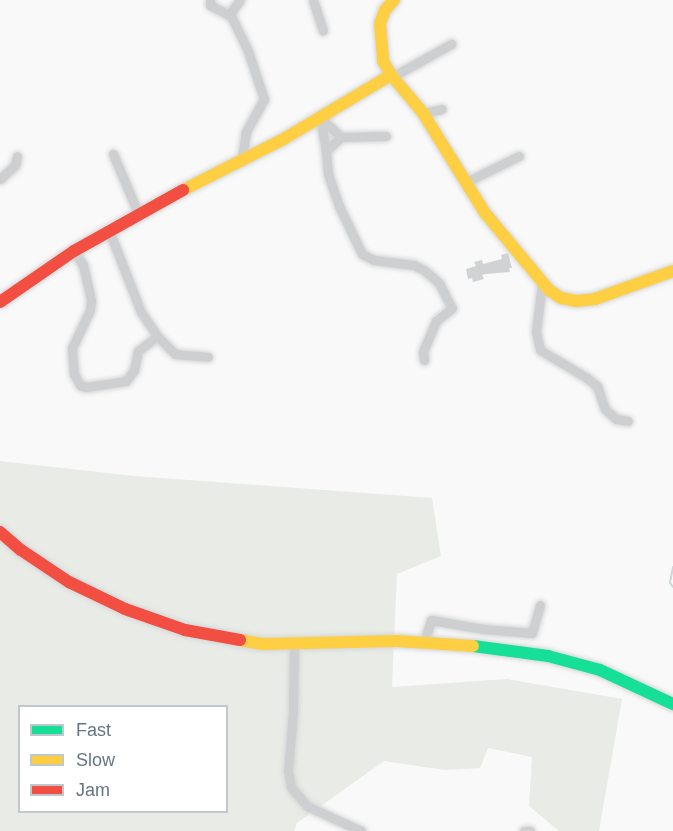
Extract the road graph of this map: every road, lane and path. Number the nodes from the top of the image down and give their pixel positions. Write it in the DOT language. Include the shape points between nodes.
graph roads {
  1 [pos="210,0"];
  2 [pos="240,0"];
  3 [pos="313,0"];
  4 [pos="394,0"];
  5 [pos="231,16"];
  6 [pos="323,30"];
  7 [pos="451,44"];
  8 [pos="391,76"];
  9 [pos="442,109"];
  10 [pos="423,112"];
  11 [pos="320,117"];
  12 [pos="386,136"];
  13 [pos="341,137"];
  14 [pos="326,151"];
  15 [pos="113,154"];
  16 [pos="17,156"];
  17 [pos="519,156"];
  18 [pos="241,162"];
  19 [pos="0,179"];
  20 [pos="466,182"];
  21 [pos="138,213"];
  22 [pos="110,233"];
  23 [pos="74,251"];
  24 [pos="673,271"];
  25 [pos="542,283"];
  26 [pos="0,302"];
  27 [pos="157,336"];
  28 [pos="208,357"];
  29 [pos="424,360"];
  30 [pos="628,421"];
  31 [pos="0,532"];
  32 [pos="540,605"];
  33 [pos="294,642"];
  34 [pos="424,642"];
  35 [pos="673,704"];
  36 [pos="361,831"];
  37 [pos="524,831"];
  38 [pos="530,831"];
  1 -- 5 [label="street" via="210,5"];
  2 -- 5 [label="street"];
  3 -- 6 [label="street"];
  4 -- 8 [label="street" via="380,24 383,61"];
  5 -- 18 [label="street" via="264,99 246,132"];
  7 -- 8 [label="street"];
  8 -- 10 [label="street"];
  8 -- 11 [label="street"];
  9 -- 10 [label="street"];
  10 -- 20 [label="street"];
  11 -- 13 [label="street"];
  11 -- 14 [label="street"];
  11 -- 18 [label="street"];
  12 -- 13 [label="street"];
  13 -- 14 [label="street"];
  14 -- 29 [label="street" via="330,186 362,254 374,260 414,265 446,293 452,308 436,321 423,352"];
  15 -- 21 [label="street"];
  16 -- 19 [label="street" via="15,165"];
  17 -- 20 [label="street"];
  18 -- 21 [label="street"];
  20 -- 25 [label="street" via="485,213"];
  21 -- 22 [label="street"];
  22 -- 23 [label="street"];
  22 -- 27 [label="street" via="141,312"];
  23 -- 26 [label="street"];
  23 -- 27 [label="street" via="83,266 92,300 72,348 74,374 80,385 126,381 134,370 138,351"];
  24 -- 25 [label="street" via="615,293 577,301 561,298"];
  25 -- 30 [label="street" via="537,332 540,350 587,378 597,387 605,409 615,419"];
  27 -- 28 [label="street" via="175,354"];
  31 -- 33 [label="street" via="69,582 125,609 185,630 235,641"];
  32 -- 34 [label="street" via="532,633 431,621"];
  33 -- 34 [label="street"];
  33 -- 36 [label="street" via="288,771 291,787 307,806"];
  34 -- 35 [label="street" via="548,656 600,670"];
  37 -- 38 [label="street"];
}
